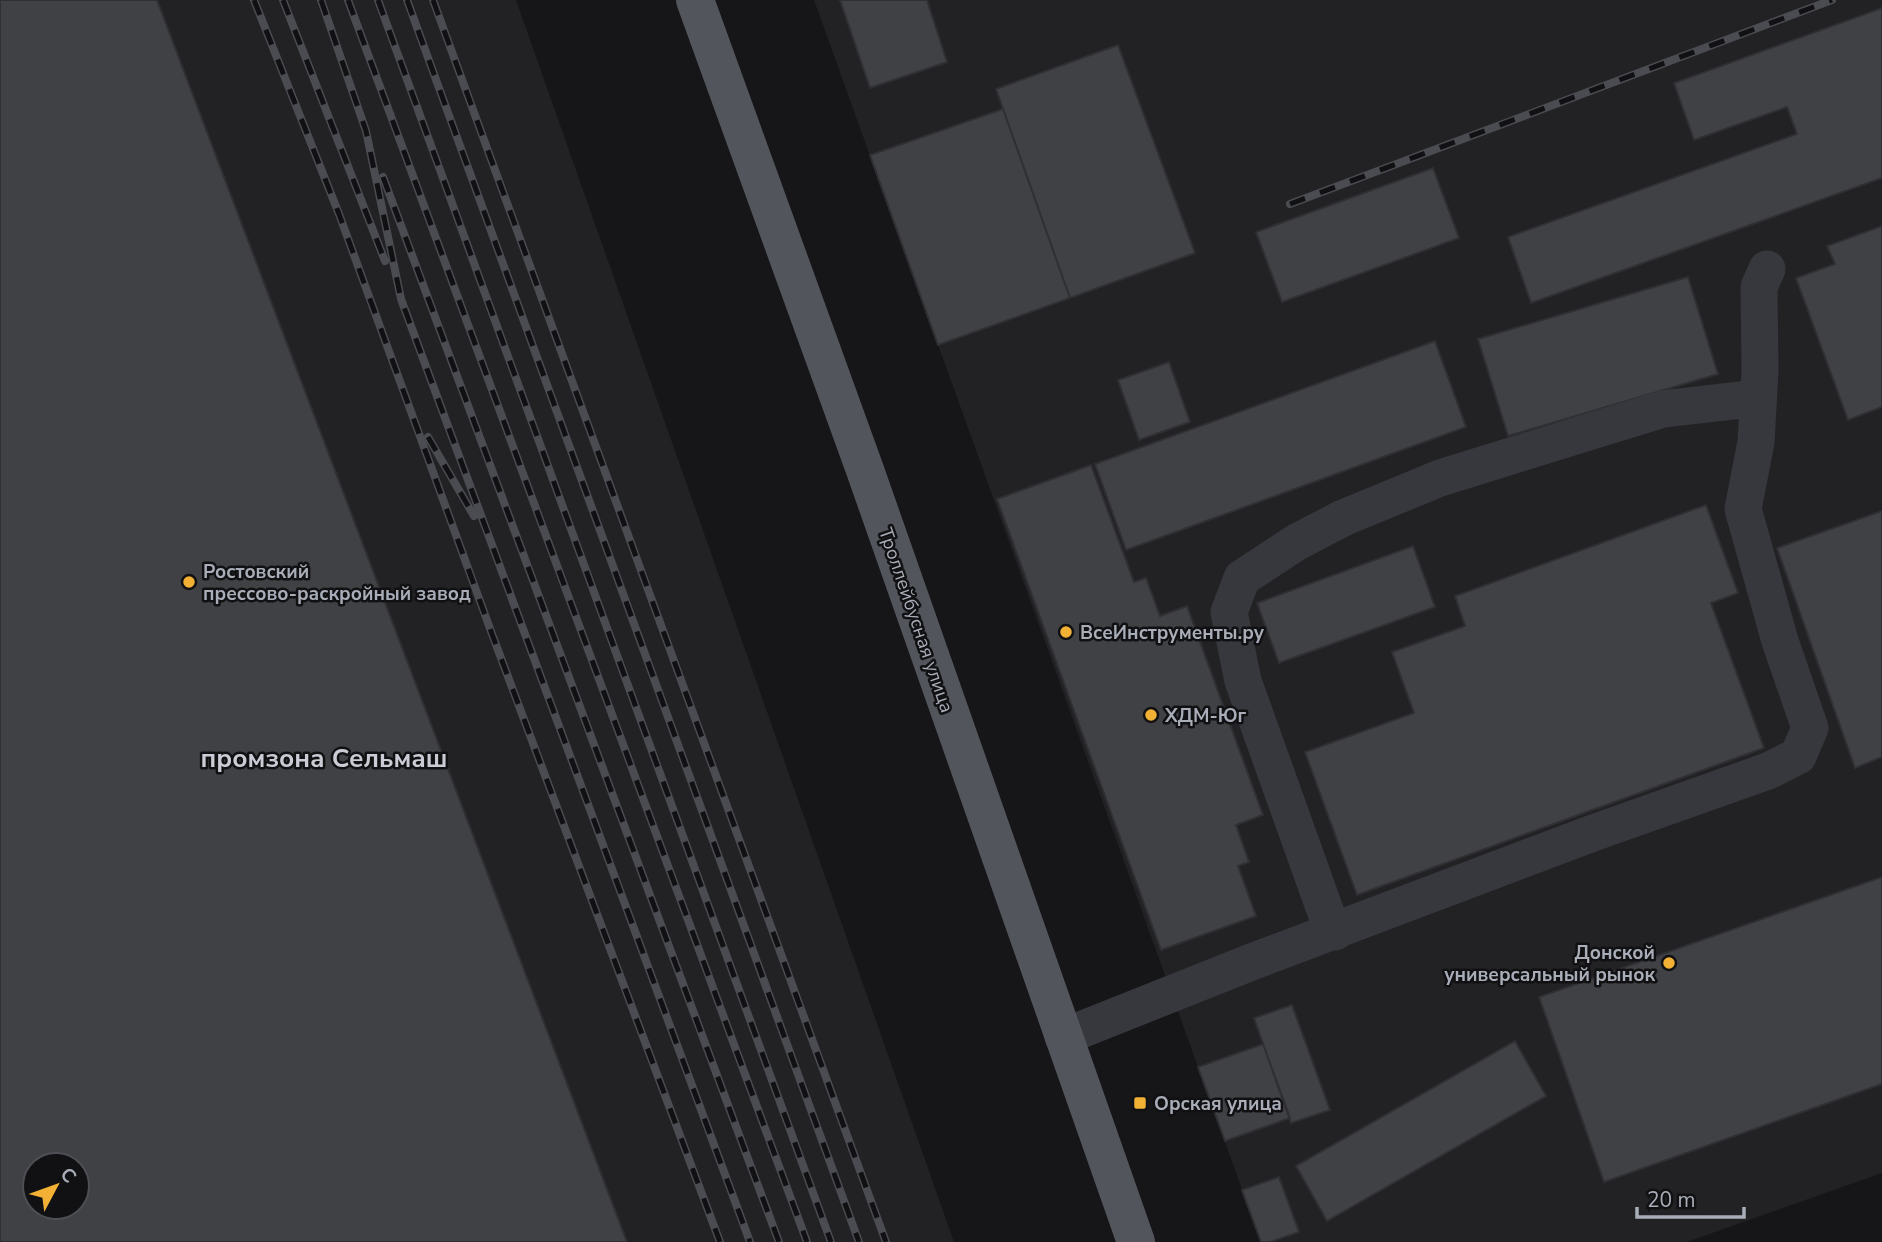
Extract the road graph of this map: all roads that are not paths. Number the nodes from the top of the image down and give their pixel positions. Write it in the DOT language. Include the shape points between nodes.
graph roads {
  1 [pos="695,0"];
  2 [pos="1767,269"];
  3 [pos="1758,398"];
  4 [pos="1335,932"];
  5 [pos="1063,1037"];
  6 [pos="1136,1242"];
  1 -- 5 [label="main road, Троллейбусная улица"];
  2 -- 3 [label="lane" via="1759,287"];
  3 -- 4 [label="lane" via="1743,509 1810,728 1798,756"];
  3 -- 4 [label="lane" via="1663,409 1440,478 1297,542 1242,578 1229,612 1244,681"];
  4 -- 5 [label="lane"];
  5 -- 6 [label="main road, Троллейбусная улица"];
}
